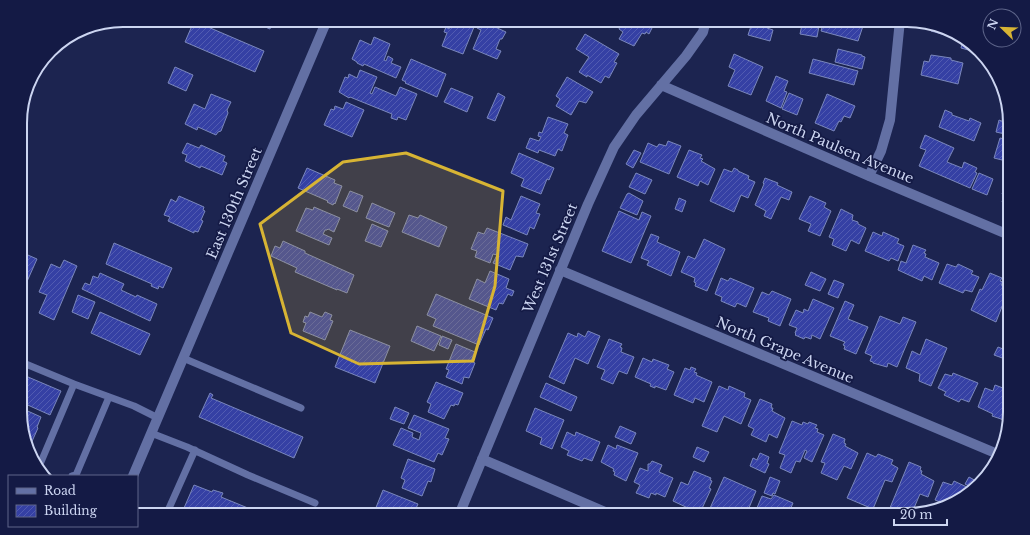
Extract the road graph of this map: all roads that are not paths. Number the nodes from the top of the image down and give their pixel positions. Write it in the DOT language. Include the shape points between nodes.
graph roads {
  1 [pos="324,27"];
  2 [pos="704,27"];
  3 [pos="899,27"];
  4 [pos="660,85"];
  5 [pos="869,176"];
  6 [pos="1003,232"];
  7 [pos="560,270"];
  8 [pos="183,358"];
  9 [pos="27,364"];
  10 [pos="74,384"];
  11 [pos="109,397"];
  12 [pos="301,408"];
  13 [pos="158,418"];
  14 [pos="151,433"];
  15 [pos="194,450"];
  16 [pos="994,452"];
  17 [pos="482,459"];
  18 [pos="41,462"];
  19 [pos="76,475"];
  20 [pos="133,475"];
  21 [pos="315,503"];
  22 [pos="169,508"];
  23 [pos="462,508"];
  24 [pos="596,508"];
  1 -- 8 [label="street, East 130th Street"];
  2 -- 4 [label="street, West 131st Street" via="686,56"];
  3 -- 5 [label="street" via="890,120 881,151"];
  4 -- 5 [label="street, North Paulsen Avenue"];
  4 -- 7 [label="street, West 131st Street" via="614,147"];
  5 -- 6 [label="street, North Paulsen Avenue"];
  7 -- 16 [label="street, North Grape Avenue"];
  7 -- 17 [label="street, West 131st Street"];
  8 -- 12 [label="lane"];
  8 -- 13 [label="street, East 130th Street"];
  9 -- 10 [label="lane"];
  10 -- 11 [label="lane"];
  10 -- 18 [label="lane"];
  11 -- 13 [label="lane"];
  11 -- 19 [label="lane"];
  13 -- 14 [label="street, East 130th Street"];
  14 -- 15 [label="lane"];
  14 -- 20 [label="street, East 130th Street"];
  15 -- 21 [label="lane"];
  15 -- 22 [label="lane"];
  17 -- 23 [label="street, West 131st Street"];
  17 -- 24 [label="street"];
}
